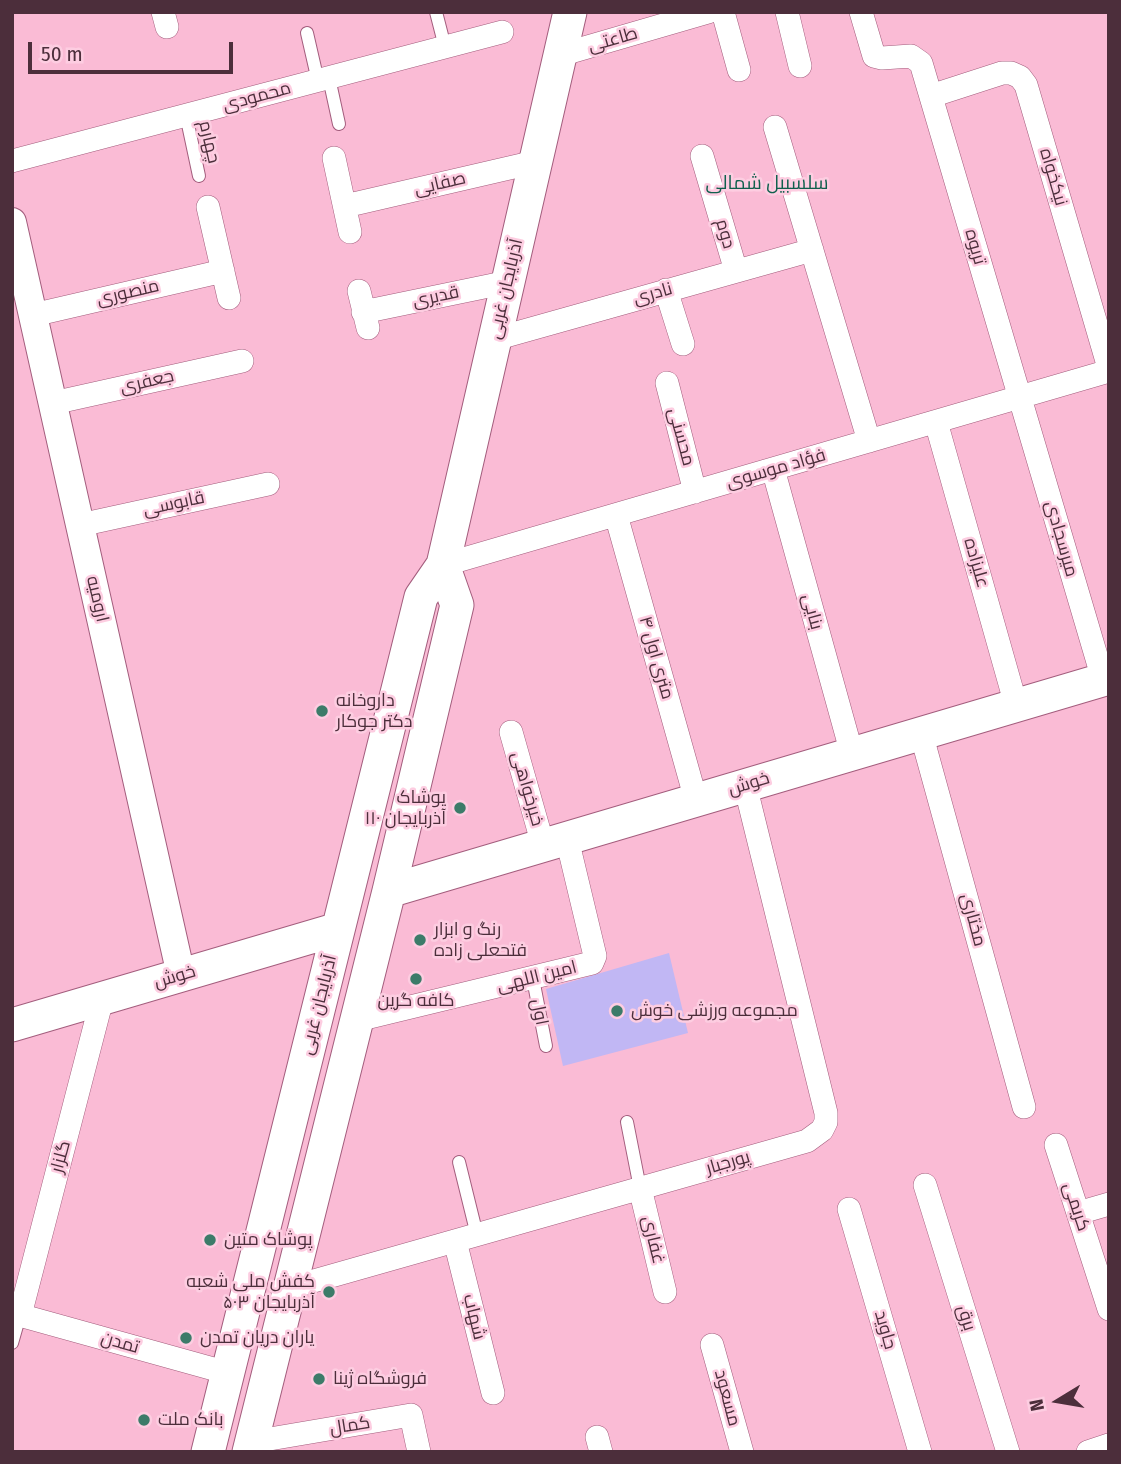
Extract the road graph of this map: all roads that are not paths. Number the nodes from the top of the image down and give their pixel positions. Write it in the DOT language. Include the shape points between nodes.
graph roads {
  1 [pos="436,12"];
  2 [pos="570,12"];
  3 [pos="708,12"];
  4 [pos="723,12"];
  5 [pos="787,12"];
  6 [pos="861,12"];
  7 [pos="502,32"];
  8 [pos="307,33"];
  9 [pos="445,47"];
  10 [pos="559,55"];
  11 [pos="800,66"];
  12 [pos="739,70"];
  13 [pos="324,79"];
  14 [pos="931,96"];
  15 [pos="186,115"];
  16 [pos="339,124"];
  17 [pos="775,127"];
  18 [pos="702,156"];
  19 [pos="334,158"];
  20 [pos="12,161"];
  21 [pos="535,162"];
  22 [pos="199,176"];
  23 [pos="345,205"];
  24 [pos="208,207"];
  25 [pos="12,222"];
  26 [pos="350,232"];
  27 [pos="812,250"];
  28 [pos="223,271"];
  29 [pos="736,271"];
  30 [pos="508,282"];
  31 [pos="666,290"];
  32 [pos="229,298"];
  33 [pos="363,311"];
  34 [pos="33,315"];
  35 [pos="495,339"];
  36 [pos="683,344"];
  37 [pos="242,361"];
  38 [pos="1109,370"];
  39 [pos="667,383"];
  40 [pos="1020,398"];
  41 [pos="53,403"];
  42 [pos="936,422"];
  43 [pos="869,441"];
  44 [pos="773,470"];
  45 [pos="268,484"];
  46 [pos="695,492"];
  47 [pos="616,515"];
  48 [pos="80,525"];
  49 [pos="443,565"];
  50 [pos="1106,679"];
  51 [pos="1016,705"];
  52 [pos="510,732"];
  53 [pos="921,733"];
  54 [pos="852,754"];
  55 [pos="746,785"];
  56 [pos="695,800"];
  57 [pos="555,842"];
  58 [pos="389,891"];
  59 [pos="338,929"];
  60 [pos="181,975"];
  61 [pos="533,979"];
  62 [pos="102,999"];
  63 [pos="357,1020"];
  64 [pos="12,1025"];
  65 [pos="546,1046"];
  66 [pos="1024,1107"];
  67 [pos="627,1122"];
  68 [pos="1056,1145"];
  69 [pos="459,1162"];
  70 [pos="925,1185"];
  71 [pos="640,1188"];
  72 [pos="1109,1204"];
  73 [pos="849,1209"];
  74 [pos="1078,1213"];
  75 [pos="466,1238"];
  76 [pos="289,1288"];
  77 [pos="665,1292"];
  78 [pos="1109,1308"];
  79 [pos="16,1314"];
  80 [pos="12,1343"];
  81 [pos="712,1345"];
  82 [pos="228,1373"];
  83 [pos="493,1393"];
  84 [pos="1109,1446"];
  85 [pos="250,1447"];
  86 [pos="208,1452"];
  87 [pos="419,1452"];
  88 [pos="742,1452"];
  89 [pos="920,1452"];
  90 [pos="1007,1452"];
  91 [pos="1088,1452"];
  1 -- 9 [label="lane"];
  2 -- 10 [label="main road, آذربایجان غربی"];
  3 -- 10 [label="street, طاعتی"];
  4 -- 12 [label="street"];
  5 -- 11 [label="street"];
  6 -- 14 [label="street, تریوه" via="874,57 917,59"];
  7 -- 9 [label="street, محمودی"];
  8 -- 13 [label="lane"];
  9 -- 13 [label="street, محمودی"];
  10 -- 21 [label="main road, آذربایجان غربی"];
  13 -- 15 [label="street, محمودی"];
  13 -- 16 [label="lane"];
  14 -- 38 [label="street, نیکخواه" via="1002,73 1020,77 1026,85"];
  14 -- 40 [label="street, تریوه"];
  15 -- 20 [label="street, محمودی"];
  15 -- 22 [label="lane, چهارم"];
  17 -- 27 [label="street"];
  18 -- 29 [label="street, دوم"];
  19 -- 23 [label="street"];
  21 -- 23 [label="street, صفایی"];
  21 -- 30 [label="main road, آذربایجان غربی"];
  23 -- 26 [label="street"];
  24 -- 28 [label="street"];
  25 -- 34 [label="street, ارومیه"];
  27 -- 29 [label="street, نادری"];
  27 -- 43 [label="street"];
  28 -- 32 [label="street"];
  28 -- 34 [label="street, منصوری"];
  29 -- 31 [label="street, نادری"];
  30 -- 33 [label="street, قدیری"];
  30 -- 35 [label="main road, آذربایجان غربی"];
  31 -- 35 [label="street, نادری"];
  31 -- 36 [label="street"];
  34 -- 41 [label="street, ارومیه"];
  35 -- 49 [label="main road, آذربایجان غربی"];
  37 -- 41 [label="street, جعفری"];
  38 -- 40 [label="street, فؤاد موسوی"];
  39 -- 46 [label="street, محسنی"];
  40 -- 42 [label="street, فؤاد موسوی"];
  40 -- 50 [label="street, میرسجادی"];
  41 -- 48 [label="street, ارومیه"];
  42 -- 43 [label="street, فؤاد موسوی"];
  42 -- 51 [label="street, علیزاده"];
  43 -- 44 [label="street, فؤاد موسوی"];
  44 -- 46 [label="street, فؤاد موسوی"];
  44 -- 54 [label="street, بنایی"];
  45 -- 48 [label="street, قابوسی"];
  46 -- 47 [label="street, فؤاد موسوی"];
  47 -- 49 [label="street, فؤاد موسوی"];
  47 -- 56 [label="street, ۴ متری اول"];
  48 -- 60 [label="street, ارومیه"];
  49 -- 58 [label="main road" via="457,605"];
  49 -- 59 [label="main road, آذربایجان غربی" via="421,597"];
  50 -- 51 [label="main road, خوش"];
  51 -- 53 [label="main road, خوش"];
  52 -- 57 [label="street, خیرخواهی"];
  53 -- 54 [label="main road, خوش"];
  53 -- 66 [label="street, مختاری"];
  54 -- 55 [label="main road, خوش"];
  55 -- 56 [label="main road, خوش"];
  55 -- 71 [label="street, پورجبار" via="826,1122 807,1140"];
  56 -- 57 [label="main road, خوش"];
  57 -- 58 [label="main road, خوش"];
  57 -- 61 [label="street, امین اللهی" via="594,960"];
  58 -- 63 [label="main road"];
  59 -- 60 [label="main road, خوش"];
  59 -- 82 [label="main road, آذربایجان غربی"];
  60 -- 62 [label="main road, خوش"];
  61 -- 63 [label="street, امین اللهی"];
  61 -- 65 [label="lane, اول"];
  62 -- 64 [label="main road, خوش"];
  62 -- 79 [label="street, گلزار"];
  63 -- 76 [label="main road"];
  67 -- 71 [label="lane"];
  68 -- 74 [label="street, کریمی"];
  69 -- 75 [label="lane"];
  70 -- 90 [label="street, برق"];
  71 -- 75 [label="street, پورجبار"];
  71 -- 77 [label="street, غفاری"];
  72 -- 74 [label="street"];
  73 -- 89 [label="street, جاوید"];
  74 -- 78 [label="street, کریمی"];
  75 -- 76 [label="street, پورجبار"];
  75 -- 83 [label="street, شهاب"];
  76 -- 85 [label="main road"];
  79 -- 80 [label="lane"];
  79 -- 82 [label="street, تمدن"];
  81 -- 88 [label="street, مسعود"];
  82 -- 86 [label="main road, آذربایجان غربی"];
  84 -- 91 [label="street"];
  85 -- 87 [label="street, کمال" via="411,1415"];
}
